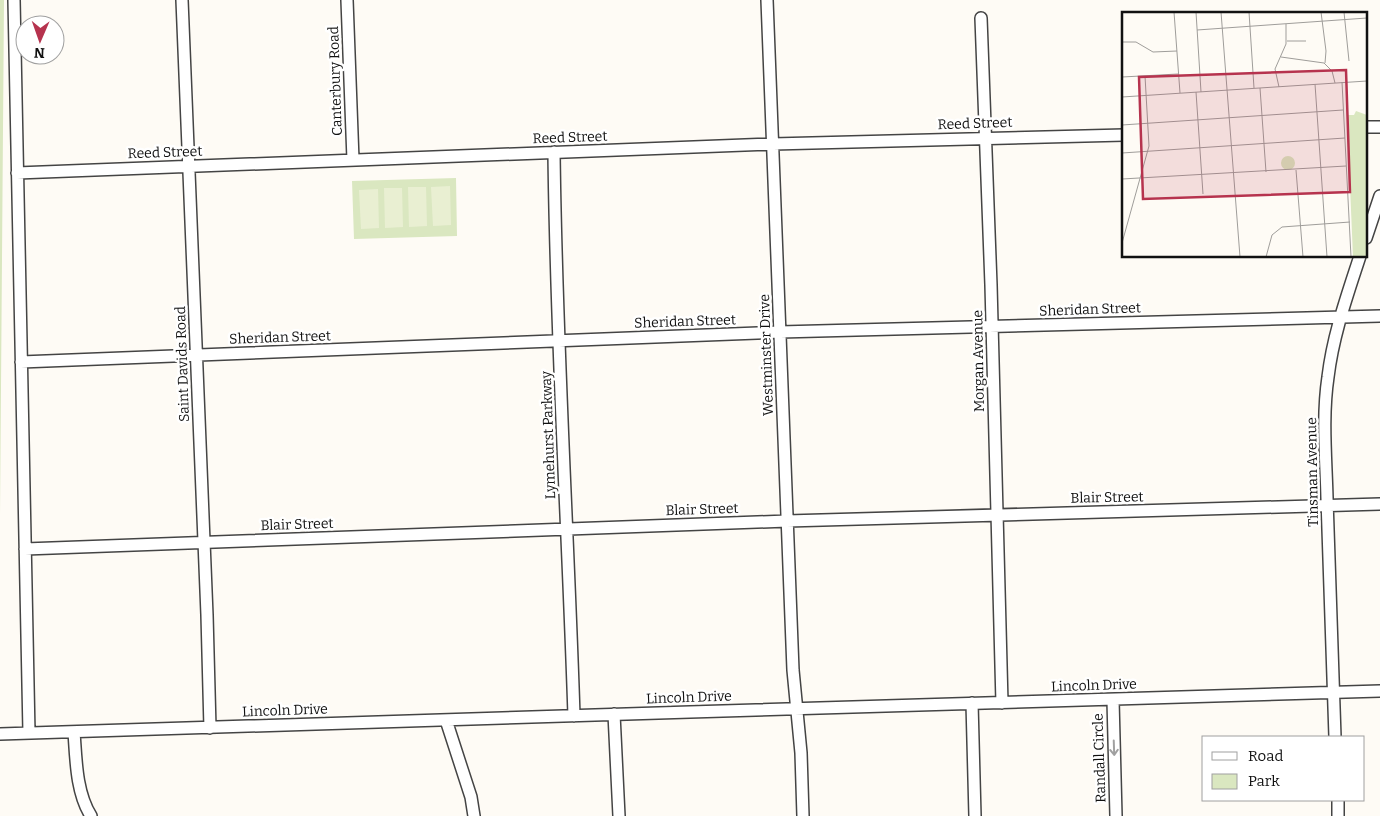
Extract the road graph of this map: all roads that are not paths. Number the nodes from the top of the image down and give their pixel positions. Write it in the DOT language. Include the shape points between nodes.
graph roads {
  1 [pos="14,0"];
  2 [pos="182,0"];
  3 [pos="347,0"];
  4 [pos="767,0"];
  5 [pos="981,18"];
  6 [pos="1122,134"];
  7 [pos="986,138"];
  8 [pos="773,144"];
  9 [pos="554,152"];
  10 [pos="353,160"];
  11 [pos="189,166"];
  12 [pos="17,173"];
  13 [pos="1380,196"];
  14 [pos="1368,232"];
  15 [pos="1359,258"];
  16 [pos="1380,316"];
  17 [pos="1340,317"];
  18 [pos="992,326"];
  19 [pos="780,332"];
  20 [pos="559,341"];
  21 [pos="196,355"];
  22 [pos="21,362"];
  23 [pos="1380,504"];
  24 [pos="1327,505"];
  25 [pos="996,515"];
  26 [pos="787,521"];
  27 [pos="567,529"];
  28 [pos="204,543"];
  29 [pos="26,549"];
  30 [pos="1380,691"];
  31 [pos="1334,692"];
  32 [pos="1113,700"];
  33 [pos="1002,703"];
  34 [pos="972,704"];
  35 [pos="797,708"];
  36 [pos="614,714"];
  37 [pos="574,716"];
  38 [pos="446,720"];
  39 [pos="210,728"];
  40 [pos="74,732"];
  41 [pos="0,734"];
  42 [pos="29,734"];
  43 [pos="1335,736"];
  44 [pos="1338,801"];
  45 [pos="90,816"];
  46 [pos="474,816"];
  47 [pos="619,816"];
  48 [pos="803,816"];
  49 [pos="974,816"];
  50 [pos="1116,816"];
  51 [pos="1338,816"];
  1 -- 12 [label="street"];
  2 -- 11 [label="street, Saint Davids Road"];
  3 -- 10 [label="street, Canterbury Road"];
  4 -- 8 [label="street, Westminster Drive"];
  5 -- 7 [label="street, Morgan Avenue"];
  6 -- 7 [label="street, Reed Street"];
  7 -- 8 [label="street, Reed Street"];
  7 -- 18 [label="street, Morgan Avenue"];
  8 -- 9 [label="street, Reed Street"];
  8 -- 19 [label="street, Westminster Drive"];
  9 -- 10 [label="street, Reed Street"];
  9 -- 20 [label="street, Lymehurst Parkway"];
  10 -- 11 [label="street, Reed Street"];
  11 -- 12 [label="street, Reed Street"];
  11 -- 21 [label="street, Saint Davids Road"];
  12 -- 22 [label="street"];
  13 -- 14 [label="street"];
  15 -- 17 [label="street, Tinsman Avenue"];
  16 -- 17 [label="street, Sheridan Street"];
  17 -- 18 [label="street, Sheridan Street"];
  17 -- 24 [label="street, Tinsman Avenue" via="1327,379"];
  18 -- 19 [label="street, Sheridan Street"];
  18 -- 25 [label="street, Morgan Avenue"];
  19 -- 20 [label="street, Sheridan Street"];
  19 -- 26 [label="street, Westminster Drive"];
  20 -- 21 [label="street, Sheridan Street"];
  20 -- 27 [label="street, Lymehurst Parkway"];
  21 -- 22 [label="street, Sheridan Street"];
  21 -- 28 [label="street, Saint Davids Road"];
  22 -- 29 [label="street"];
  23 -- 24 [label="street, Blair Street"];
  24 -- 25 [label="street, Blair Street"];
  24 -- 31 [label="street, Tinsman Avenue"];
  25 -- 26 [label="street, Blair Street"];
  25 -- 33 [label="street, Morgan Avenue"];
  26 -- 27 [label="street, Blair Street"];
  26 -- 35 [label="street, Westminster Drive"];
  27 -- 28 [label="street, Blair Street"];
  27 -- 37 [label="street, Lymehurst Parkway"];
  28 -- 29 [label="street, Blair Street"];
  28 -- 39 [label="street, Saint Davids Road"];
  29 -- 42 [label="street"];
  30 -- 31 [label="street, Lincoln Drive"];
  31 -- 32 [label="street, Lincoln Drive"];
  31 -- 43 [label="street, Tinsman Avenue"];
  32 -- 33 [label="street, Lincoln Drive"];
  32 -- 50 [label="street, Randall Circle, one-way"];
  33 -- 34 [label="street, Lincoln Drive"];
  34 -- 35 [label="street, Lincoln Drive"];
  34 -- 49 [label="street"];
  35 -- 36 [label="street, Lincoln Drive"];
  35 -- 48 [label="street, Westminster Drive"];
  36 -- 37 [label="street, Lincoln Drive"];
  36 -- 47 [label="street"];
  37 -- 38 [label="street, Lincoln Drive"];
  38 -- 39 [label="street, Lincoln Drive"];
  38 -- 46 [label="street"];
  39 -- 40 [label="street, Lincoln Drive"];
  40 -- 42 [label="street, Lincoln Drive"];
  40 -- 45 [label="street" via="79,784"];
  41 -- 42 [label="street, Lincoln Drive"];
  44 -- 51 [label="street"];
}
